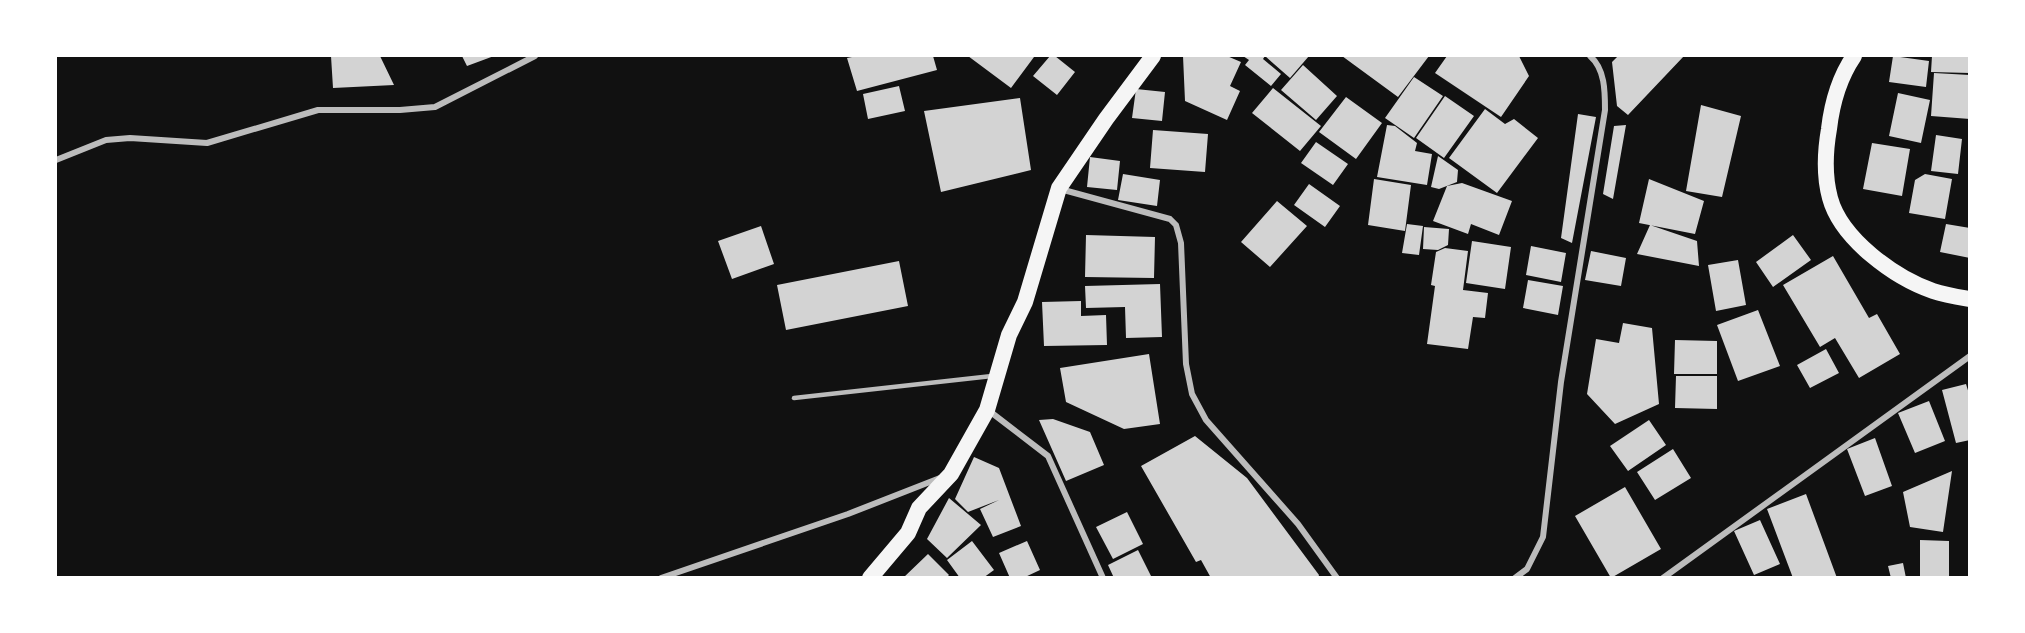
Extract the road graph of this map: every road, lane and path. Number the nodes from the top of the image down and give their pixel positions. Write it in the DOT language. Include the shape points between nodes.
graph roads {
  1 [pos="535,56"];
  2 [pos="1153,56"];
  3 [pos="1590,56"];
  4 [pos="1854,56"];
  5 [pos="56,160"];
  6 [pos="1059,188"];
  7 [pos="1970,299"];
  8 [pos="1970,356"];
  9 [pos="998,376"];
  10 [pos="794,398"];
  11 [pos="987,410"];
  12 [pos="951,474"];
  13 [pos="871,577"];
  14 [pos="661,578"];
  15 [pos="1103,578"];
  16 [pos="1337,578"];
  17 [pos="1515,578"];
  18 [pos="1663,578"];
  1 -- 5 [label="street" via="435,107 318,110 207,143 106,140"];
  2 -- 6 [label="highway"];
  3 -- 17 [label="street" via="1604,83 1605,110 1561,382 1543,537 1527,569"];
  4 -- 7 [label="highway" via="1833,102 1825,154 1830,199 1861,246 1893,271 1933,291"];
  6 -- 9 [label="highway"];
  6 -- 16 [label="street" via="1170,219 1176,225 1181,243 1186,363 1192,394 1206,420 1299,524"];
  8 -- 18 [label="street"];
  9 -- 10 [label="lane"];
  9 -- 11 [label="highway"];
  11 -- 12 [label="highway"];
  11 -- 15 [label="street" via="1048,456"];
  12 -- 13 [label="highway" via="919,508 908,533"];
  12 -- 14 [label="street"];
}
